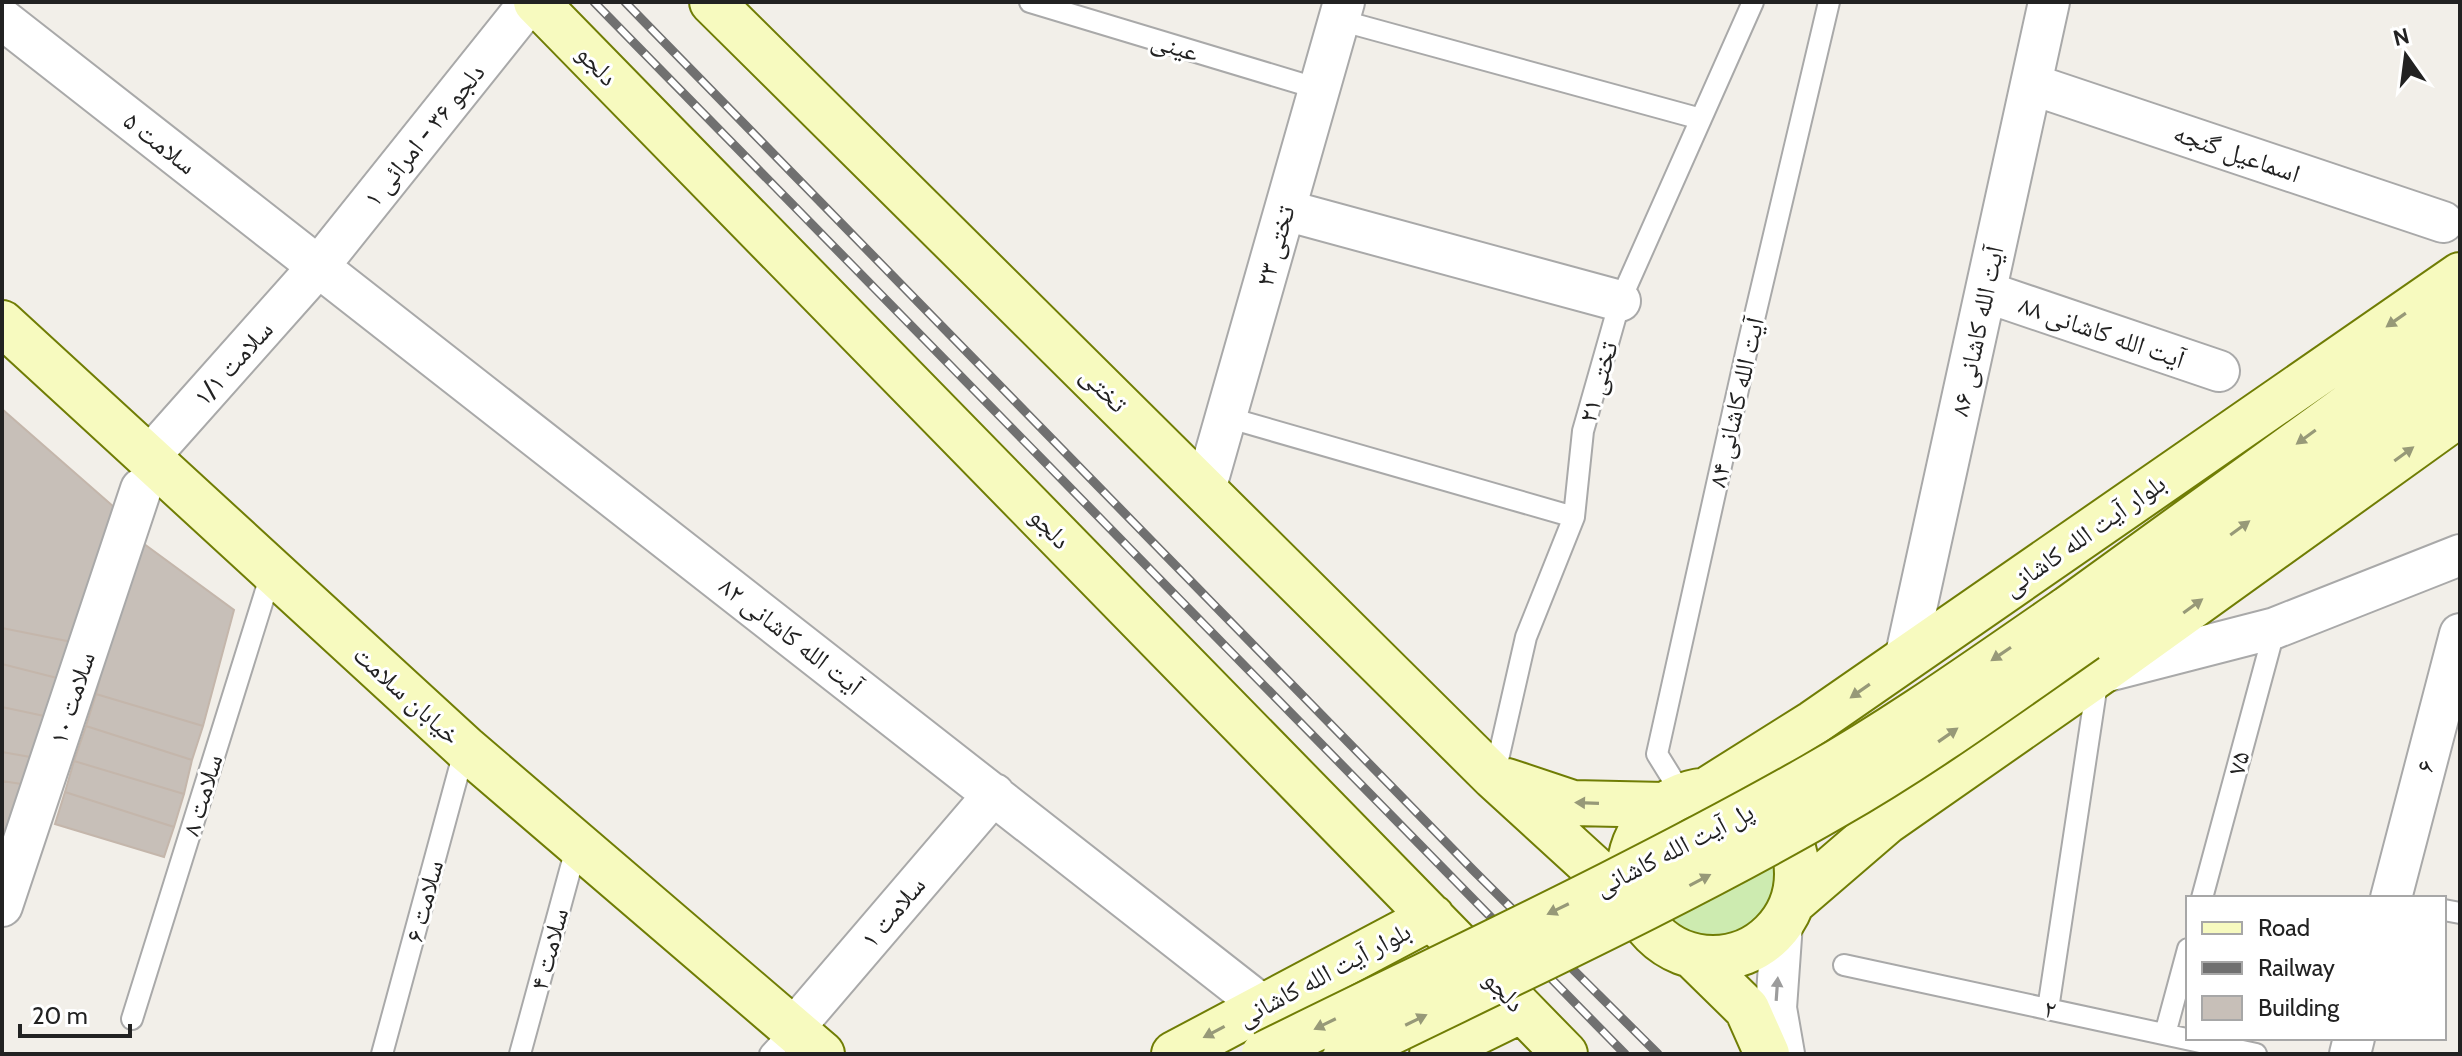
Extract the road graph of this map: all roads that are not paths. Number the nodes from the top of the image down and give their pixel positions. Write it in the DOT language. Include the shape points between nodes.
graph roads {
  1 [pos="533,2"];
  2 [pos="712,2"];
  3 [pos="1030,2"];
  4 [pos="1753,2"];
  5 [pos="1829,2"];
  6 [pos="2049,2"];
  7 [pos="1342,11"];
  8 [pos="2,19"];
  9 [pos="2031,84"];
  10 [pos="1319,89"];
  11 [pos="1701,119"];
  12 [pos="1285,210"];
  13 [pos="2443,222"];
  14 [pos="318,267"];
  15 [pos="2460,275"];
  16 [pos="1986,292"];
  17 [pos="1620,301"];
  18 [pos="2,323"];
  19 [pos="2460,325"];
  20 [pos="2460,370"];
  21 [pos="2219,371"];
  22 [pos="2460,414"];
  23 [pos="1226,417"];
  24 [pos="145,474"];
  25 [pos="1205,490"];
  26 [pos="1574,517"];
  27 [pos="2460,555"];
  28 [pos="272,571"];
  29 [pos="2275,628"];
  30 [pos="2460,634"];
  31 [pos="2083,641"];
  32 [pos="1905,659"];
  33 [pos="1813,723"];
  34 [pos="465,748"];
  35 [pos="1494,777"];
  36 [pos="994,794"];
  37 [pos="1684,797"];
  38 [pos="1886,822"];
  39 [pos="577,845"];
  40 [pos="2203,896"];
  41 [pos="2394,896"];
  42 [pos="1634,905"];
  43 [pos="2,906"];
  44 [pos="1787,912"];
  45 [pos="1432,917"];
  46 [pos="1693,956"];
  47 [pos="2186,956"];
  48 [pos="1844,965"];
  49 [pos="1263,1006"];
  50 [pos="2048,1009"];
  51 [pos="1522,1010"];
  52 [pos="132,1019"];
  53 [pos="2165,1034"];
  54 [pos="2186,1039"];
  55 [pos="2192,1040"];
  56 [pos="1470,1045"];
  57 [pos="795,1046"];
  58 [pos="382,1054"];
  59 [pos="520,1054"];
  60 [pos="1174,1054"];
  61 [pos="1264,1054"];
  62 [pos="1346,1054"];
  63 [pos="1432,1054"];
  64 [pos="1565,1054"];
  65 [pos="1767,1054"];
  66 [pos="1784,1054"];
  67 [pos="2255,1054"];
  1 -- 14 [label="street, دلجو ۳۶ - امرائی ۱"];
  1 -- 45 [label="main road, دلجو"];
  2 -- 25 [label="main road, تختی"];
  3 -- 10 [label="lane, عینی"];
  4 -- 11 [label="lane, تختی ۲۱"];
  5 -- 37 [label="lane, آیت الله کاشانی ۸۴" via="1657,754"];
  6 -- 9 [label="street, آیت الله کاشانی ۸۶"];
  7 -- 10 [label="street, تختی ۲۳"];
  7 -- 11 [label="lane"];
  8 -- 14 [label="street, سلامت ۵"];
  9 -- 13 [label="street, اسماعیل گنجه"];
  9 -- 16 [label="street, آیت الله کاشانی ۸۶"];
  10 -- 12 [label="street, تختی ۲۳"];
  11 -- 17 [label="lane, تختی ۲۱"];
  12 -- 17 [label="street"];
  12 -- 23 [label="street, تختی ۲۳"];
  14 -- 24 [label="street, سلامت ۱/۱"];
  14 -- 36 [label="street, آیت الله کاشانی ۸۲"];
  15 -- 32 [label="main road, بلوار آیت الله کاشانی, one-way"];
  16 -- 21 [label="street, آیت الله کاشانی ۸۸"];
  16 -- 32 [label="street, آیت الله کاشانی ۸۶"];
  17 -- 26 [label="lane, تختی ۲۱" via="1583,431"];
  18 -- 24 [label="main road, خیابان سلامت"];
  19 -- 31 [label="main road, بلوار آیت الله کاشانی, one-way"];
  31 -- 20 [label="main road, بلوار آیت الله کاشانی, one-way"];
  31 -- 22 [label="main road, بلوار آیت الله کاشانی, one-way"];
  23 -- 25 [label="street, تختی ۲۳"];
  23 -- 26 [label="lane"];
  24 -- 28 [label="main road, خیابان سلامت"];
  24 -- 43 [label="street, سلامت ۱۰"];
  25 -- 35 [label="main road, تختی"];
  26 -- 35 [label="lane, تختی ۲۱" via="1526,637"];
  27 -- 29 [label="street"];
  28 -- 34 [label="main road, خیابان سلامت"];
  28 -- 52 [label="lane, سلامت ۸"];
  29 -- 31 [label="street"];
  29 -- 40 [label="lane, ۷۵"];
  30 -- 41 [label="street, ۶" via="2440,734"];
  31 -- 38 [label="main road, بلوار آیت الله کاشانی"];
  31 -- 50 [label="lane"];
  31 -- 61 [label="main road, پل آیت الله کاشانی, one-way, bridge" via="1906,719 1665,856"];
  62 -- 31 [label="main road, پل آیت الله کاشانی, one-way, bridge" via="1698,882 1835,806"];
  32 -- 33 [label="main road, بلوار آیت الله کاشانی, one-way"];
  33 -- 37 [label="main road, بلوار آیت الله کاشانی"];
  33 -- 38 [label="main road" via="1799,748 1797,777 1808,803 1830,821 1858,828"];
  34 -- 39 [label="main road, خیابان سلامت"];
  34 -- 58 [label="lane, سلامت ۶"];
  37 -- 35 [label="main road, one-way" via="1573,803"];
  35 -- 42 [label="main road, تختی"];
  36 -- 49 [label="street, آیت الله کاشانی ۸۲"];
  36 -- 57 [label="street, سلامت ۱"];
  37 -- 42 [label="main road" via="1645,825 1633,850 1629,877"];
  37 -- 44 [label="main road" via="1729,792 1771,814 1795,854 1797,878"];
  38 -- 44 [label="main road, بلوار آیت الله کاشانی"];
  39 -- 57 [label="main road, خیابان سلامت"];
  39 -- 59 [label="lane, سلامت ۴"];
  42 -- 46 [label="main road" via="1657,937"];
  44 -- 46 [label="main road" via="1764,941 1743,953"];
  66 -- 44 [label="street, one-way" via="1776,1008"];
  45 -- 49 [label="main road, بلوار آیت الله کاشانی"];
  45 -- 51 [label="main road, دلجو"];
  46 -- 65 [label="main road" via="1747,1009"];
  47 -- 53 [label="lane"];
  48 -- 50 [label="lane, ۲"];
  49 -- 60 [label="main road, بلوار آیت الله کاشانی, one-way"];
  50 -- 53 [label="lane, ۲"];
  51 -- 56 [label="main road"];
  51 -- 64 [label="main road, دلجو"];
  53 -- 54 [label="lane, ۲"];
  55 -- 67 [label="lane, ۲"];
  56 -- 63 [label="main road"];
}
